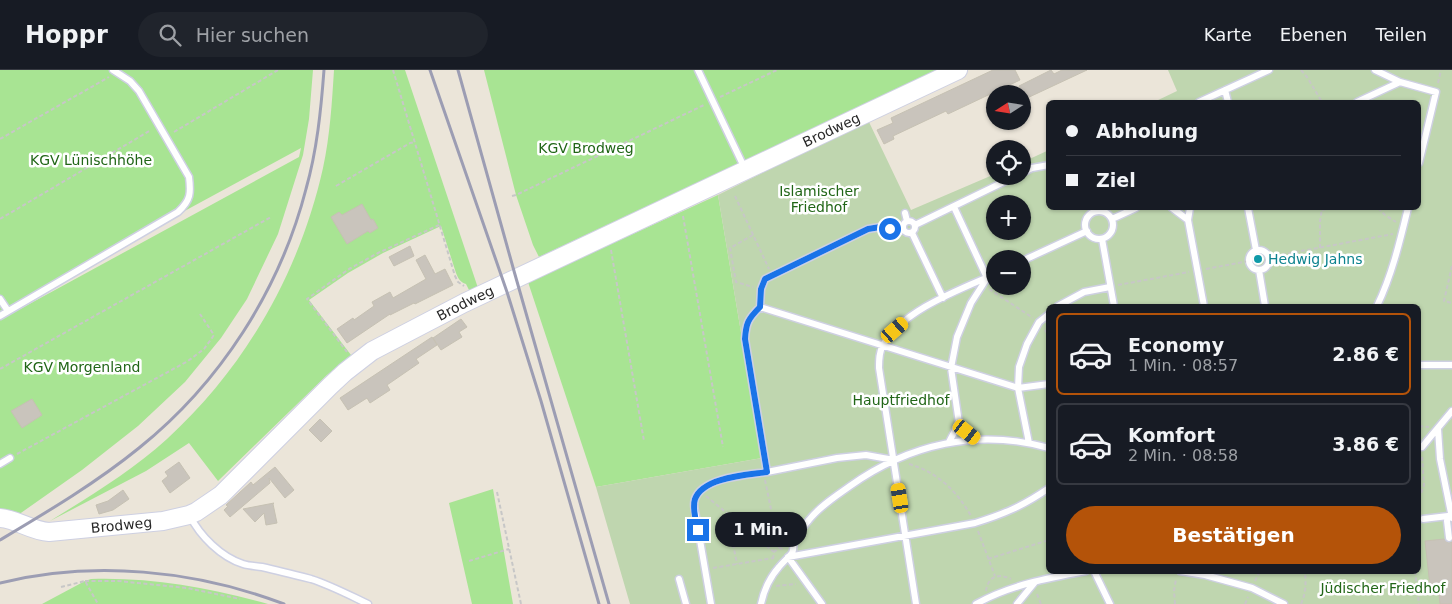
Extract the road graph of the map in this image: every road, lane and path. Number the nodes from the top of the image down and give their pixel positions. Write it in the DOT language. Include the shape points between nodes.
graph roads {
  1 [pos="278,70"];
  2 [pos="393,70"];
  3 [pos="698,70"];
  4 [pos="777,70"];
  5 [pos="1268,70"];
  6 [pos="1301,70"];
  7 [pos="1375,70"];
  8 [pos="1441,70"];
  9 [pos="116,71"];
  10 [pos="948,72"];
  11 [pos="1400,82"];
  12 [pos="1225,90"];
  13 [pos="1436,92"];
  14 [pos="1203,100"];
  15 [pos="1228,100"];
  16 [pos="1321,100"];
  17 [pos="1361,100"];
  18 [pos="713,101"];
  19 [pos="159,125"];
  20 [pos="166,137"];
  21 [pos="0,139"];
  22 [pos="415,142"];
  23 [pos="1421,154"];
  24 [pos="1046,166"];
  25 [pos="1031,168"];
  26 [pos="746,170"];
  27 [pos="998,185"];
  28 [pos="336,186"];
  29 [pos="512,196"];
  30 [pos="735,196"];
  31 [pos="681,201"];
  32 [pos="954,207"];
  33 [pos="1093,210"];
  34 [pos="1132,210"];
  35 [pos="1175,210"];
  36 [pos="1190,210"];
  37 [pos="1248,210"];
  38 [pos="1322,210"];
  39 [pos="1380,210"];
  40 [pos="1407,210"];
  41 [pos="905,213"];
  42 [pos="271,217"];
  43 [pos="0,219"];
  44 [pos="1112,219"];
  45 [pos="1188,220"];
  46 [pos="907,221"];
  47 [pos="440,225"];
  48 [pos="915,225"];
  49 [pos="904,230"];
  50 [pos="1402,230"];
  51 [pos="1087,231"];
  52 [pos="912,233"];
  53 [pos="608,235"];
  54 [pos="753,235"];
  55 [pos="1102,239"];
  56 [pos="1320,248"];
  57 [pos="1256,250"];
  58 [pos="1031,257"];
  59 [pos="1270,257"];
  60 [pos="1249,261"];
  61 [pos="1452,266"];
  62 [pos="1198,270"];
  63 [pos="1259,270"];
  64 [pos="772,276"];
  65 [pos="986,276"];
  66 [pos="986,278"];
  67 [pos="986,280"];
  68 [pos="1120,284"];
  69 [pos="983,285"];
  70 [pos="1110,286"];
  71 [pos="761,289"];
  72 [pos="943,298"];
  73 [pos="0,299"];
  74 [pos="471,300"];
  75 [pos="1452,303"];
  76 [pos="1062,304"];
  77 [pos="1114,304"];
  78 [pos="1204,304"];
  79 [pos="1265,304"];
  80 [pos="1378,304"];
  81 [pos="760,307"];
  82 [pos="8,311"];
  83 [pos="200,314"];
  84 [pos="0,316"];
  85 [pos="1046,316"];
  86 [pos="1039,322"];
  87 [pos="882,346"];
  88 [pos="356,363"];
  89 [pos="1421,365"];
  90 [pos="1452,365"];
  91 [pos="951,368"];
  92 [pos="0,370"];
  93 [pos="1046,384"];
  94 [pos="1018,388"];
  95 [pos="1452,411"];
  96 [pos="959,423"];
  97 [pos="1438,429"];
  98 [pos="977,440"];
  99 [pos="644,441"];
  100 [pos="949,442"];
  101 [pos="1029,442"];
  102 [pos="723,447"];
  103 [pos="1046,447"];
  104 [pos="1422,447"];
  105 [pos="10,458"];
  106 [pos="894,460"];
  107 [pos="0,464"];
  108 [pos="766,472"];
  109 [pos="1046,490"];
  110 [pos="700,491"];
  111 [pos="497,492"];
  112 [pos="1421,493"];
  113 [pos="189,515"];
  114 [pos="1450,517"];
  115 [pos="0,518"];
  116 [pos="732,518"];
  117 [pos="1423,519"];
  118 [pos="975,523"];
  119 [pos="906,535"];
  120 [pos="1449,538"];
  121 [pos="1046,541"];
  122 [pos="779,548"];
  123 [pos="509,549"];
  124 [pos="774,552"];
  125 [pos="788,557"];
  126 [pos="773,558"];
  127 [pos="988,559"];
  128 [pos="470,561"];
  129 [pos="737,564"];
  130 [pos="705,570"];
  131 [pos="1071,574"];
  132 [pos="1095,574"];
  133 [pos="1198,574"];
  134 [pos="1305,574"];
  135 [pos="1415,574"];
  136 [pos="995,576"];
  137 [pos="1176,578"];
  138 [pos="679,579"];
  139 [pos="85,581"];
  140 [pos="1036,581"];
  141 [pos="807,582"];
  142 [pos="1017,587"];
  143 [pos="61,588"];
  144 [pos="766,588"];
  145 [pos="987,598"];
  146 [pos="240,599"];
  147 [pos="98,604"];
  148 [pos="368,604"];
  149 [pos="520,604"];
  150 [pos="686,604"];
  151 [pos="711,604"];
  152 [pos="761,604"];
  153 [pos="822,604"];
  154 [pos="916,604"];
  155 [pos="976,604"];
  156 [pos="1017,604"];
  157 [pos="1110,604"];
  158 [pos="1176,604"];
  159 [pos="1284,604"];
  160 [pos="1302,604"];
  161 [pos="1419,604"];
  1 -- 20 [label="path"];
  2 -- 22 [label="path"];
  3 -- 18 [label="lane"];
  4 -- 18 [label="path"];
  5 -- 12 [label="lane"];
  6 -- 16 [label="path"];
  7 -- 11 [label="lane"];
  8 -- 13 [label="path"];
  9 -- 19 [label="lane" via="139,91"];
  9 -- 21 [label="path"];
  10 -- 26 [label="street, Brodweg"];
  11 -- 13 [label="lane"];
  11 -- 17 [label="lane"];
  12 -- 14 [label="lane"];
  12 -- 15 [label="lane"];
  13 -- 23 [label="lane"];
  18 -- 26 [label="lane"];
  18 -- 29 [label="path"];
  19 -- 20 [label="lane"];
  19 -- 43 [label="path"];
  20 -- 82 [label="lane" via="189,176 191,188 187,204"];
  22 -- 28 [label="path"];
  22 -- 47 [label="path"];
  24 -- 25 [label="lane"];
  26 -- 31 [label="street, Brodweg"];
  27 -- 32 [label="lane"];
  30 -- 54 [label="path"];
  31 -- 53 [label="street, Brodweg"];
  31 -- 102 [label="path"];
  32 -- 48 [label="lane"];
  32 -- 65 [label="lane"];
  33 -- 44 [label="lane" via="1108,214"];
  33 -- 51 [label="lane" via="1085,224"];
  34 -- 44 [label="lane"];
  35 -- 45 [label="lane"];
  36 -- 45 [label="lane"];
  37 -- 57 [label="lane"];
  38 -- 56 [label="path"];
  39 -- 50 [label="path"];
  40 -- 50 [label="lane"];
  41 -- 46 [label="lane"];
  42 -- 92 [label="path"];
  44 -- 55 [label="lane" via="1114,228 1109,236"];
  45 -- 62 [label="lane"];
  46 -- 48 [label="lane"];
  46 -- 49 [label="lane" via="902,226"];
  47 -- 74 [label="path" via="455,276"];
  47 -- 88 [label="path" via="349,269 307,299"];
  48 -- 52 [label="lane"];
  49 -- 52 [label="lane"];
  49 -- 64 [label="lane" via="868,229"];
  50 -- 56 [label="path"];
  50 -- 80 [label="lane" via="1393,267"];
  51 -- 55 [label="lane" via="1090,236"];
  51 -- 58 [label="lane"];
  52 -- 72 [label="lane"];
  53 -- 74 [label="street, Brodweg"];
  53 -- 99 [label="path"];
  54 -- 64 [label="path"];
  54 -- 71 [label="path" via="730,248 736,282"];
  55 -- 70 [label="lane"];
  56 -- 59 [label="path"];
  57 -- 59 [label="lane" via="1265,250"];
  57 -- 60 [label="lane" via="1250,254"];
  59 -- 63 [label="lane" via="1268,266"];
  60 -- 62 [label="path"];
  60 -- 63 [label="lane" via="1253,268"];
  61 -- 75 [label="path" via="1444,301"];
  62 -- 68 [label="path"];
  62 -- 78 [label="lane"];
  63 -- 79 [label="lane"];
  64 -- 71 [label="lane" via="765,279"];
  66 -- 72 [label="lane"];
  67 -- 69 [label="lane"];
  69 -- 86 [label="path"];
  69 -- 91 [label="lane" via="957,337"];
  70 -- 76 [label="lane" via="1084,292"];
  70 -- 77 [label="lane"];
  71 -- 81 [label="lane"];
  72 -- 87 [label="lane" via="912,315"];
  73 -- 82 [label="lane"];
  74 -- 88 [label="street, Brodweg" via="372,351"];
  81 -- 87 [label="lane"];
  81 -- 108 [label="lane" via="746,326 745,339"];
  82 -- 84 [label="lane"];
  83 -- 105 [label="path" via="214,335 204,350"];
  85 -- 86 [label="lane"];
  86 -- 94 [label="lane" via="1019,367"];
  87 -- 91 [label="lane"];
  87 -- 106 [label="lane" via="879,368"];
  88 -- 113 [label="street, Brodweg" via="221,495"];
  89 -- 90 [label="lane"];
  91 -- 94 [label="lane"];
  91 -- 96 [label="lane"];
  93 -- 94 [label="lane"];
  94 -- 101 [label="lane"];
  95 -- 97 [label="lane"];
  96 -- 98 [label="lane"];
  96 -- 100 [label="lane"];
  97 -- 104 [label="lane"];
  97 -- 114 [label="lane"];
  98 -- 100 [label="lane"];
  98 -- 101 [label="lane"];
  100 -- 106 [label="lane"];
  101 -- 103 [label="lane"];
  104 -- 112 [label="path" via="1424,485"];
  105 -- 107 [label="lane"];
  106 -- 108 [label="lane" via="866,455"];
  106 -- 118 [label="path" via="922,468 944,482 963,501"];
  106 -- 119 [label="lane"];
  106 -- 125 [label="lane" via="833,497 794,540 793,551"];
  108 -- 110 [label="lane" via="720,480"];
  108 -- 122 [label="path"];
  109 -- 118 [label="lane" via="1029,502"];
  110 -- 116 [label="path"];
  110 -- 130 [label="lane" via="694,500 694,511"];
  111 -- 123 [label="path"];
  113 -- 115 [label="street, Brodweg" via="163,521 48,532"];
  113 -- 148 [label="lane" via="205,537 235,561 314,580"];
  114 -- 117 [label="lane"];
  114 -- 120 [label="lane" via="1447,521"];
  116 -- 124 [label="path"];
  116 -- 129 [label="path" via="730,541"];
  118 -- 119 [label="lane"];
  118 -- 127 [label="path"];
  119 -- 125 [label="lane"];
  119 -- 154 [label="lane"];
  121 -- 127 [label="path"];
  123 -- 128 [label="path"];
  123 -- 149 [label="path"];
  125 -- 141 [label="lane"];
  125 -- 144 [label="lane" via="771,576"];
  126 -- 129 [label="path"];
  127 -- 136 [label="path"];
  129 -- 130 [label="path"];
  130 -- 151 [label="lane"];
  131 -- 140 [label="lane"];
  132 -- 157 [label="lane"];
  133 -- 159 [label="lane" via="1252,588"];
  134 -- 160 [label="path"];
  135 -- 161 [label="path"];
  136 -- 142 [label="path" via="1010,578"];
  136 -- 145 [label="path" via="986,586"];
  137 -- 158 [label="path"];
  138 -- 150 [label="lane"];
  139 -- 143 [label="path"];
  139 -- 146 [label="path" via="187,588"];
  139 -- 147 [label="path"];
  140 -- 142 [label="lane"];
  140 -- 156 [label="lane"];
  141 -- 144 [label="path"];
  141 -- 153 [label="lane"];
  142 -- 145 [label="lane"];
  144 -- 152 [label="lane"];
  145 -- 155 [label="lane"];
}
